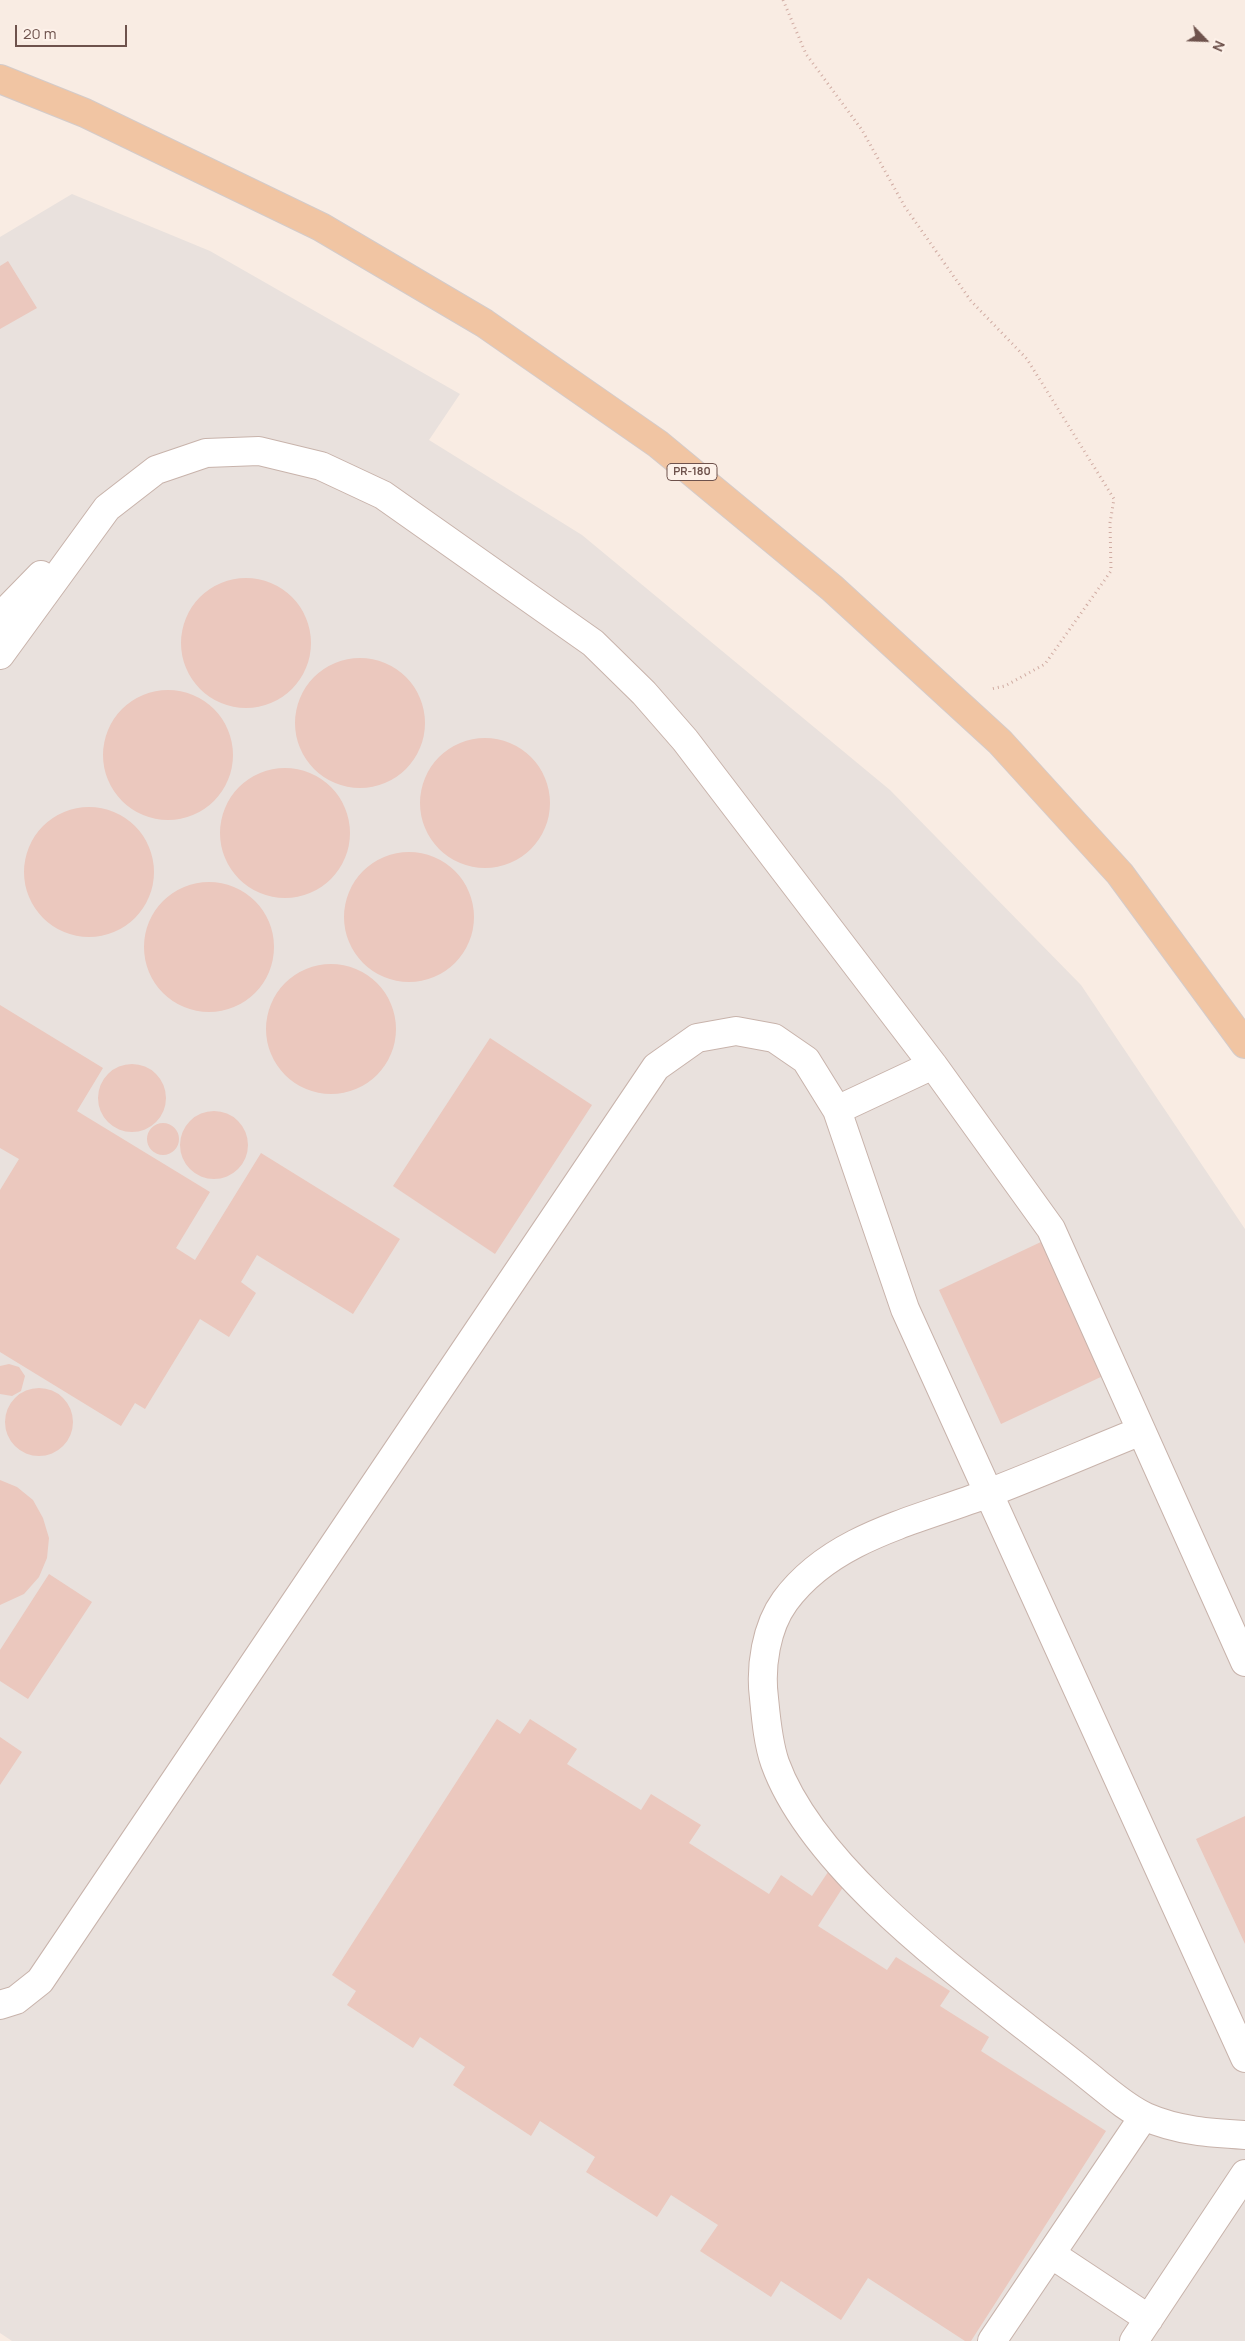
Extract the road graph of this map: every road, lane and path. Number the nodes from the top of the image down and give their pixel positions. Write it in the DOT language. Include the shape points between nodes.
graph roads {
  1 [pos="784,0"];
  2 [pos="0,79"];
  3 [pos="107,508"];
  4 [pos="0,617"];
  5 [pos="0,655"];
  6 [pos="951,697"];
  7 [pos="1245,1044"];
  8 [pos="933,1065"];
  9 [pos="837,1110"];
  10 [pos="1141,1431"];
  11 [pos="987,1493"];
  12 [pos="1245,1662"];
  13 [pos="0,2005"];
  14 [pos="1245,2058"];
  15 [pos="1144,2116"];
  16 [pos="1245,2135"];
  17 [pos="1245,2174"];
  18 [pos="1051,2254"];
  19 [pos="1149,2319"];
  20 [pos="992,2341"];
  21 [pos="1134,2341"];
  1 -- 6 [label="path" via="806,54 862,130 904,207 971,301 1027,359 1114,498 1110,523 1111,571 1045,664 1005,686"];
  2 -- 6 [label="main road, PR-180" via="85,113 320,227 484,323 658,444 832,588"];
  3 -- 4 [label="lane"];
  3 -- 5 [label="lane"];
  3 -- 8 [label="lane" via="156,470 206,452 259,451 321,466 383,495 593,643 644,693 691,748"];
  6 -- 7 [label="main road, PR-180" via="1000,742 1120,874"];
  8 -- 9 [label="lane"];
  8 -- 10 [label="lane" via="1051,1229"];
  9 -- 11 [label="lane" via="905,1309"];
  9 -- 13 [label="lane" via="806,1060 774,1038 736,1031 698,1038 656,1067 40,1981 16,2000"];
  10 -- 11 [label="lane"];
  10 -- 12 [label="lane"];
  11 -- 14 [label="lane"];
  11 -- 15 [label="lane" via="843,1549 805,1576 783,1604 770,1634 762,1678 775,1762 801,1814 832,1854 887,1913 1011,2016"];
  15 -- 16 [label="lane" via="1184,2130"];
  15 -- 18 [label="lane"];
  17 -- 19 [label="lane"];
  18 -- 19 [label="lane"];
  18 -- 20 [label="lane"];
  19 -- 21 [label="lane"];
}
